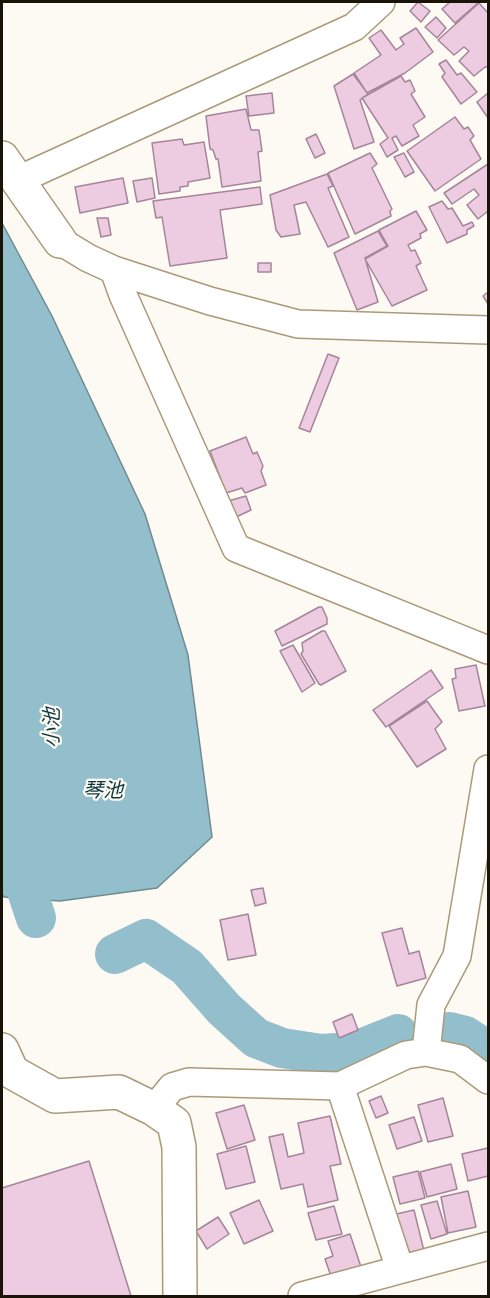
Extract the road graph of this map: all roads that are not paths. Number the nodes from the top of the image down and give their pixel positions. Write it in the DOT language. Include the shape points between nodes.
graph roads {
  1 [pos="381,2"];
  2 [pos="9,169"];
  3 [pos="60,241"];
  4 [pos="114,270"];
  5 [pos="489,330"];
  6 [pos="489,650"];
  7 [pos="489,769"];
  8 [pos="479,895"];
  9 [pos="426,1052"];
  10 [pos="5,1067"];
  11 [pos="489,1080"];
  12 [pos="340,1086"];
  13 [pos="154,1108"];
  14 [pos="489,1246"];
  15 [pos="400,1269"];
  16 [pos="180,1296"];
  17 [pos="302,1296"];
  1 -- 2 [label="street" via="354,27"];
  2 -- 3 [label="street"];
  3 -- 4 [label="street"];
  4 -- 5 [label="street" via="298,324"];
  4 -- 6 [label="street" via="236,548"];
  7 -- 8 [label="street"];
  8 -- 9 [label="street" via="457,956 431,1005"];
  9 -- 11 [label="street" via="460,1059"];
  9 -- 12 [label="street" via="406,1055"];
  10 -- 13 [label="street" via="56,1096 118,1092"];
  12 -- 13 [label="street" via="189,1082 171,1087"];
  12 -- 15 [label="street"];
  13 -- 16 [label="street" via="174,1123 179,1147"];
  14 -- 15 [label="street"];
  15 -- 17 [label="street"];
}
